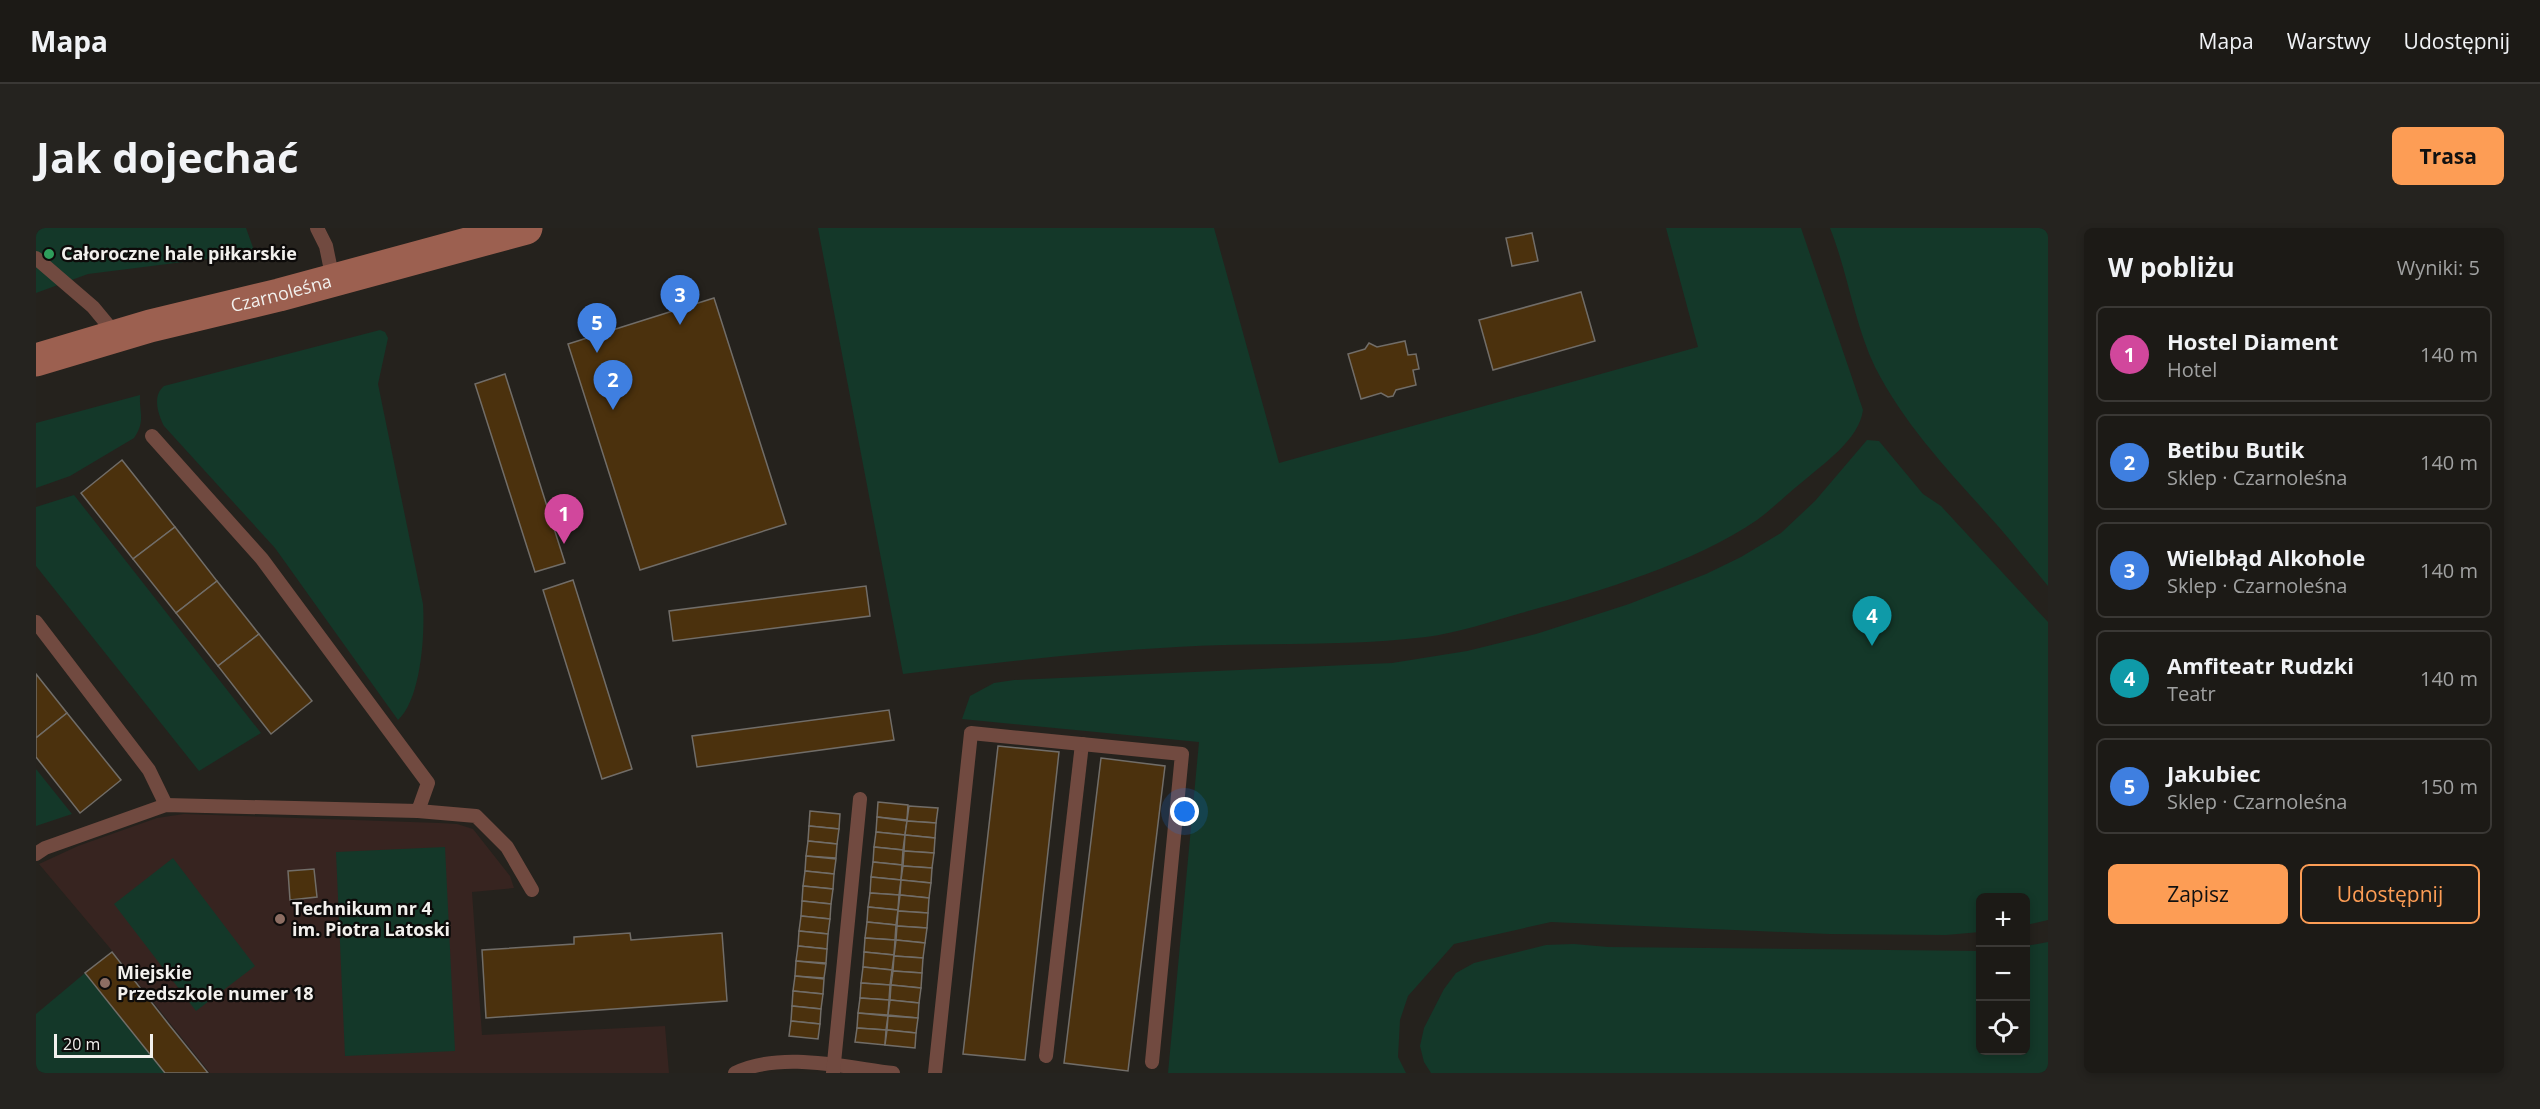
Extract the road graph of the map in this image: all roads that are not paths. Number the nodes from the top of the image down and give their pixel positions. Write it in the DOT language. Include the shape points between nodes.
graph roads {
  1 [pos="317,228"];
  2 [pos="526,228"];
  3 [pos="36,258"];
  4 [pos="333,280"];
  5 [pos="117,336"];
  6 [pos="36,360"];
  7 [pos="152,436"];
  8 [pos="36,622"];
  9 [pos="1082,744"];
  10 [pos="860,799"];
  11 [pos="166,805"];
  12 [pos="418,811"];
  13 [pos="36,854"];
  14 [pos="532,890"];
  15 [pos="1046,1056"];
  16 [pos="1152,1062"];
  17 [pos="833,1070"];
  18 [pos="735,1073"];
  19 [pos="893,1073"];
  20 [pos="935,1073"];
  1 -- 4 [label="lane" via="326,246"];
  2 -- 4 [label="street, Czarnoleśna"];
  3 -- 5 [label="lane" via="93,307"];
  4 -- 5 [label="street, Czarnoleśna"];
  5 -- 6 [label="street, Czarnoleśna"];
  7 -- 12 [label="lane" via="262,559 428,783"];
  8 -- 11 [label="lane" via="149,770"];
  9 -- 15 [label="lane"];
  9 -- 16 [label="lane" via="1182,754"];
  9 -- 20 [label="lane" via="971,733"];
  10 -- 17 [label="lane"];
  11 -- 12 [label="lane"];
  11 -- 13 [label="lane"];
  12 -- 14 [label="lane" via="477,816 507,848"];
  17 -- 18 [label="lane" via="784,1061"];
  17 -- 19 [label="lane"];
}
